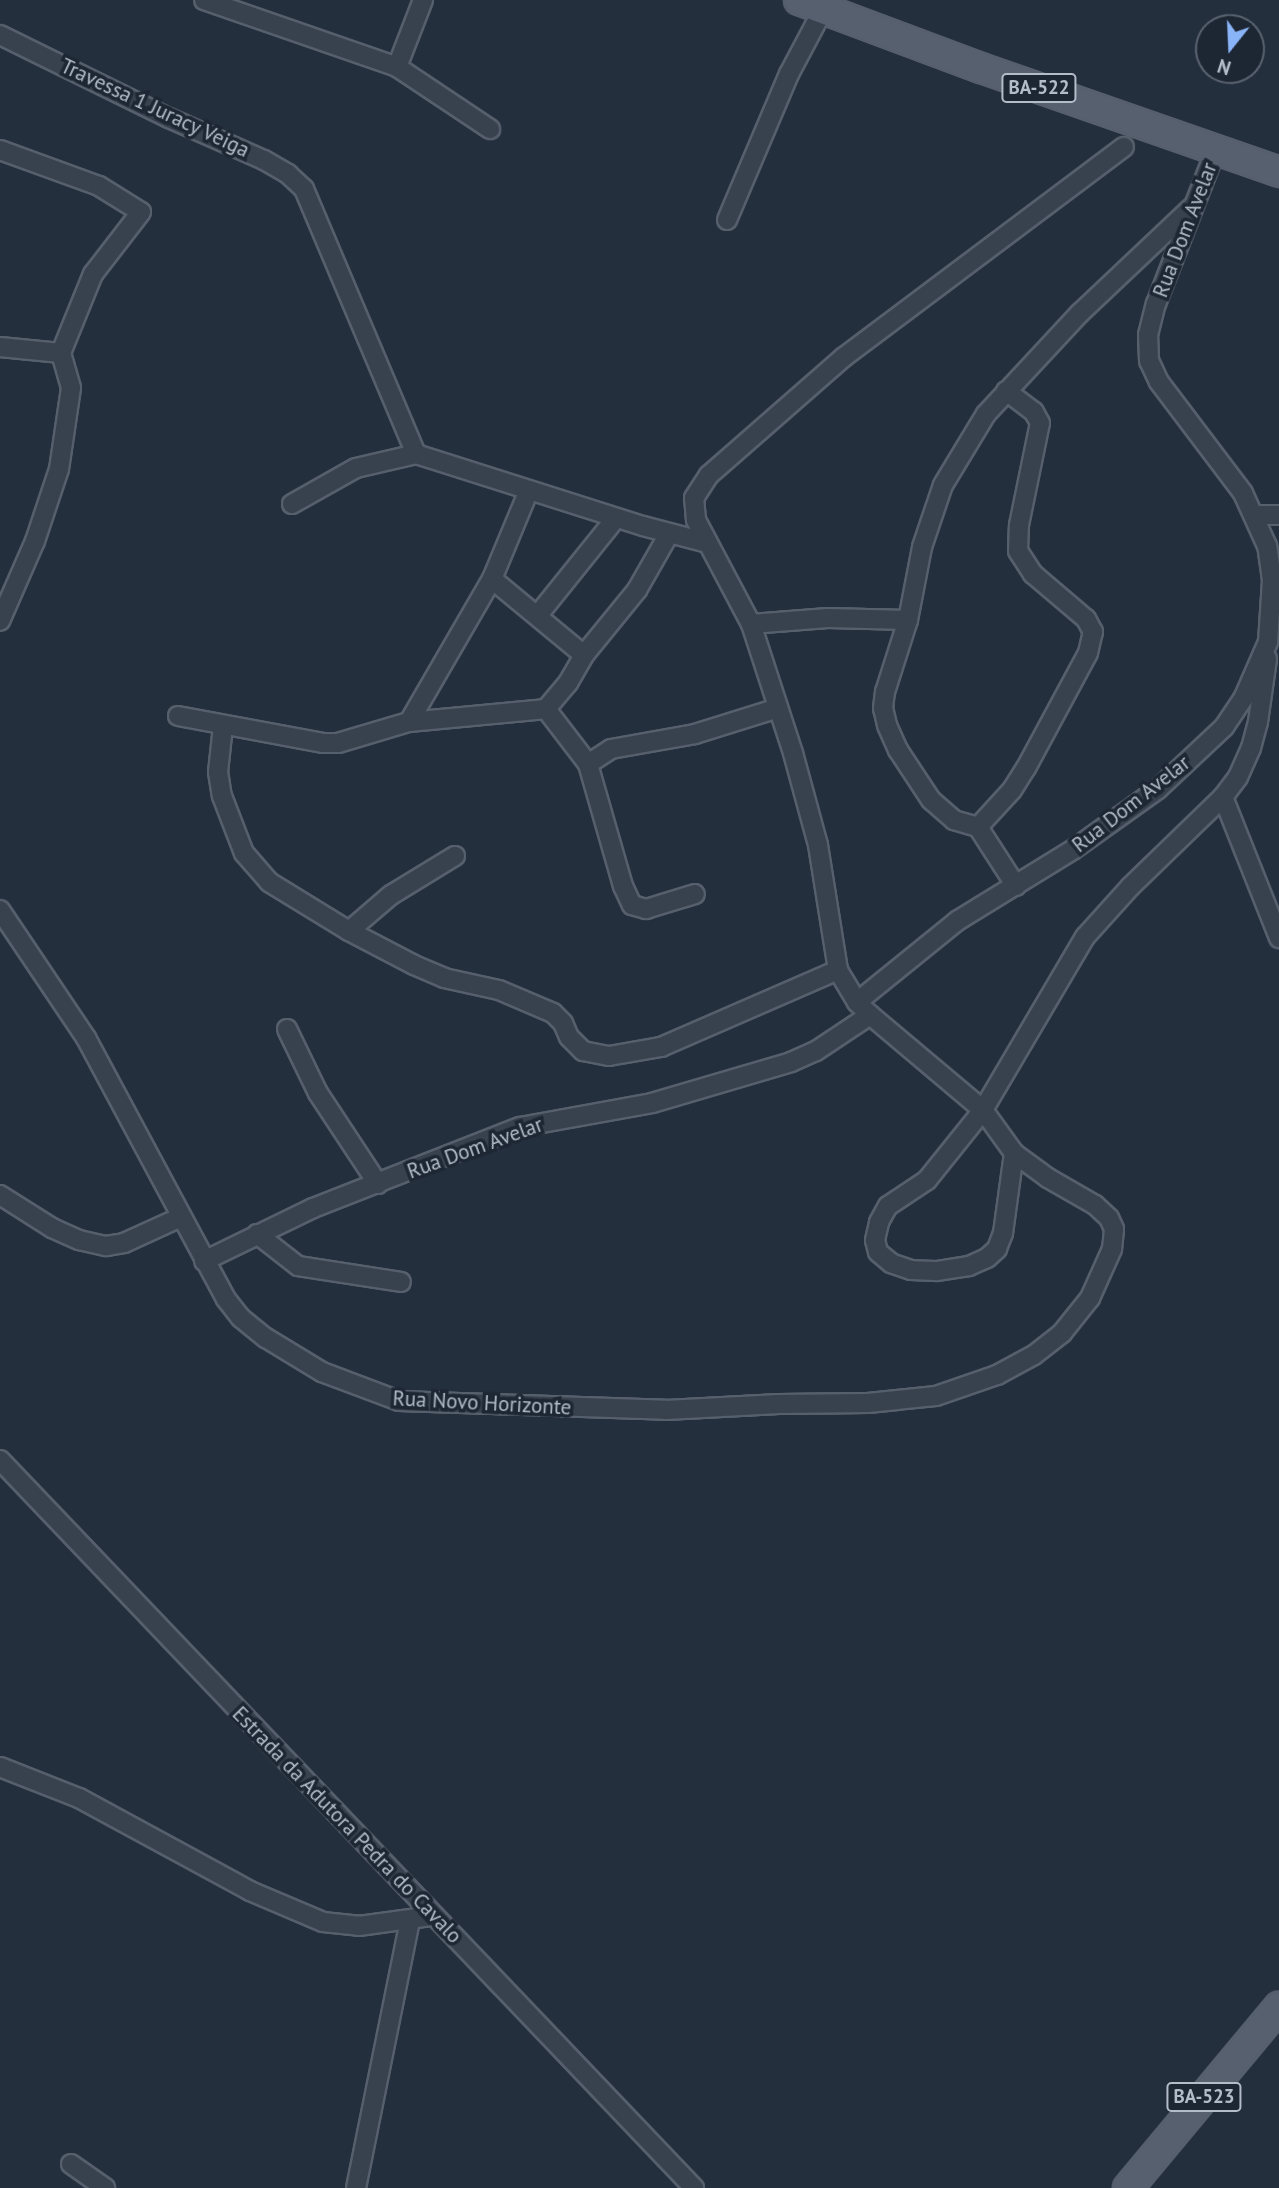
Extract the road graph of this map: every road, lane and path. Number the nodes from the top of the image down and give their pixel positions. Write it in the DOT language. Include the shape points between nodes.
graph roads {
  1 [pos="204,0"];
  2 [pos="423,0"];
  3 [pos="811,4"];
  4 [pos="0,35"];
  5 [pos="397,66"];
  6 [pos="490,129"];
  7 [pos="1124,147"];
  8 [pos="1216,149"];
  9 [pos="0,150"];
  10 [pos="1279,172"];
  11 [pos="1193,206"];
  12 [pos="727,220"];
  13 [pos="0,347"];
  14 [pos="61,354"];
  15 [pos="1006,391"];
  16 [pos="416,454"];
  17 [pos="529,490"];
  18 [pos="292,504"];
  19 [pos="1254,515"];
  20 [pos="1279,515"];
  21 [pos="616,518"];
  22 [pos="668,534"];
  23 [pos="708,543"];
  24 [pos="492,579"];
  25 [pos="538,615"];
  26 [pos="908,620"];
  27 [pos="0,621"];
  28 [pos="751,624"];
  29 [pos="1268,642"];
  30 [pos="584,655"];
  31 [pos="1273,668"];
  32 [pos="778,708"];
  33 [pos="546,709"];
  34 [pos="178,716"];
  35 [pos="409,722"];
  36 [pos="223,726"];
  37 [pos="588,764"];
  38 [pos="1223,797"];
  39 [pos="978,827"];
  40 [pos="455,856"];
  41 [pos="1016,886"];
  42 [pos="695,894"];
  43 [pos="0,910"];
  44 [pos="349,931"];
  45 [pos="1279,938"];
  46 [pos="838,970"];
  47 [pos="863,1009"];
  48 [pos="287,1029"];
  49 [pos="984,1110"];
  50 [pos="1014,1153"];
  51 [pos="378,1184"];
  52 [pos="0,1195"];
  53 [pos="181,1217"];
  54 [pos="257,1234"];
  55 [pos="204,1261"];
  56 [pos="401,1282"];
  57 [pos="0,1460"];
  58 [pos="0,1768"];
  59 [pos="432,1916"];
  60 [pos="410,1920"];
  61 [pos="1279,2007"];
  62 [pos="71,2164"];
  63 [pos="105,2188"];
  64 [pos="356,2188"];
  65 [pos="694,2188"];
  66 [pos="1128,2188"];
  1 -- 5 [label="street"];
  2 -- 5 [label="street"];
  3 -- 8 [label="main road, BA-522"];
  3 -- 12 [label="street" via="789,74"];
  4 -- 16 [label="street, Travessa 1 Juracy Veiga" via="264,160 304,189"];
  5 -- 6 [label="street"];
  7 -- 23 [label="street" via="844,356 709,475 699,486 694,508"];
  8 -- 10 [label="main road, BA-522"];
  8 -- 11 [label="street, Rua Dom Avelar"];
  9 -- 14 [label="street" via="99,186 141,212 93,274"];
  11 -- 15 [label="street"];
  11 -- 19 [label="street, Rua Dom Avelar" via="1156,304 1148,335 1149,361 1158,382 1227,469"];
  13 -- 14 [label="street"];
  14 -- 27 [label="street" via="71,388 60,469"];
  15 -- 26 [label="street" via="974,432 943,485 922,547"];
  15 -- 39 [label="street" via="1026,405 1040,423 1018,551 1033,574 1086,619 1093,632 1088,653 1026,768"];
  16 -- 17 [label="street"];
  16 -- 18 [label="street" via="356,468"];
  17 -- 21 [label="street"];
  17 -- 24 [label="street"];
  19 -- 20 [label="street"];
  19 -- 29 [label="street, Rua Dom Avelar" via="1267,546 1272,580"];
  21 -- 22 [label="street"];
  21 -- 25 [label="street"];
  22 -- 23 [label="street"];
  22 -- 30 [label="street" via="637,590"];
  23 -- 28 [label="street"];
  24 -- 25 [label="street"];
  24 -- 35 [label="street"];
  25 -- 30 [label="street"];
  26 -- 28 [label="street" via="828,618"];
  26 -- 39 [label="street" via="885,692 887,725 898,750 941,811"];
  28 -- 32 [label="street"];
  29 -- 31 [label="street"];
  29 -- 41 [label="street, Rua Dom Avelar" via="1243,699 1224,727 1158,789"];
  30 -- 33 [label="street"];
  31 -- 38 [label="street" via="1251,748"];
  32 -- 37 [label="street" via="695,734 611,749"];
  32 -- 46 [label="street" via="815,832"];
  33 -- 35 [label="street"];
  33 -- 37 [label="street"];
  34 -- 36 [label="street"];
  35 -- 36 [label="street" via="323,743"];
  36 -- 44 [label="street" via="219,784 244,853 269,882"];
  37 -- 42 [label="street" via="622,886 632,905 646,909"];
  38 -- 45 [label="street"];
  38 -- 49 [label="street" via="1085,937"];
  39 -- 41 [label="street"];
  40 -- 44 [label="street" via="391,895"];
  41 -- 47 [label="street, Rua Dom Avelar" via="957,921"];
  43 -- 53 [label="street, Rua Novo Horizonte" via="86,1038"];
  44 -- 46 [label="street" via="444,978 499,990 540,1006 563,1023 576,1046 594,1055 634,1054 680,1041"];
  46 -- 47 [label="street"];
  47 -- 49 [label="street"];
  47 -- 51 [label="street, Rua Dom Avelar" via="816,1051 791,1062 652,1103 520,1127"];
  48 -- 51 [label="street" via="318,1093"];
  49 -- 50 [label="street"];
  49 -- 50 [label="street" via="927,1180 888,1206 875,1240 878,1252 911,1270 969,1266 987,1258 997,1249 1003,1233"];
  50 -- 55 [label="street, Rua Novo Horizonte" via="1109,1217 1114,1229 1112,1249 1090,1298 1062,1333 1034,1355 962,1389 904,1401 666,1410 421,1403 382,1397 322,1372 266,1338 241,1318"];
  51 -- 54 [label="street, Rua Dom Avelar"];
  52 -- 53 [label="street" via="52,1228 106,1246 124,1243"];
  53 -- 55 [label="street, Rua Novo Horizonte"];
  54 -- 55 [label="street, Rua Dom Avelar"];
  54 -- 56 [label="street" via="298,1266"];
  57 -- 59 [label="street, Estrada da Adutora Pedra do Cavalo"];
  58 -- 60 [label="street" via="79,1798 287,1910 323,1922 359,1926"];
  59 -- 60 [label="street"];
  59 -- 65 [label="street, Estrada da Adutora Pedra do Cavalo" via="505,1986"];
  60 -- 64 [label="street"];
  61 -- 66 [label="main road, BA-523"];
  62 -- 63 [label="street"];
}
